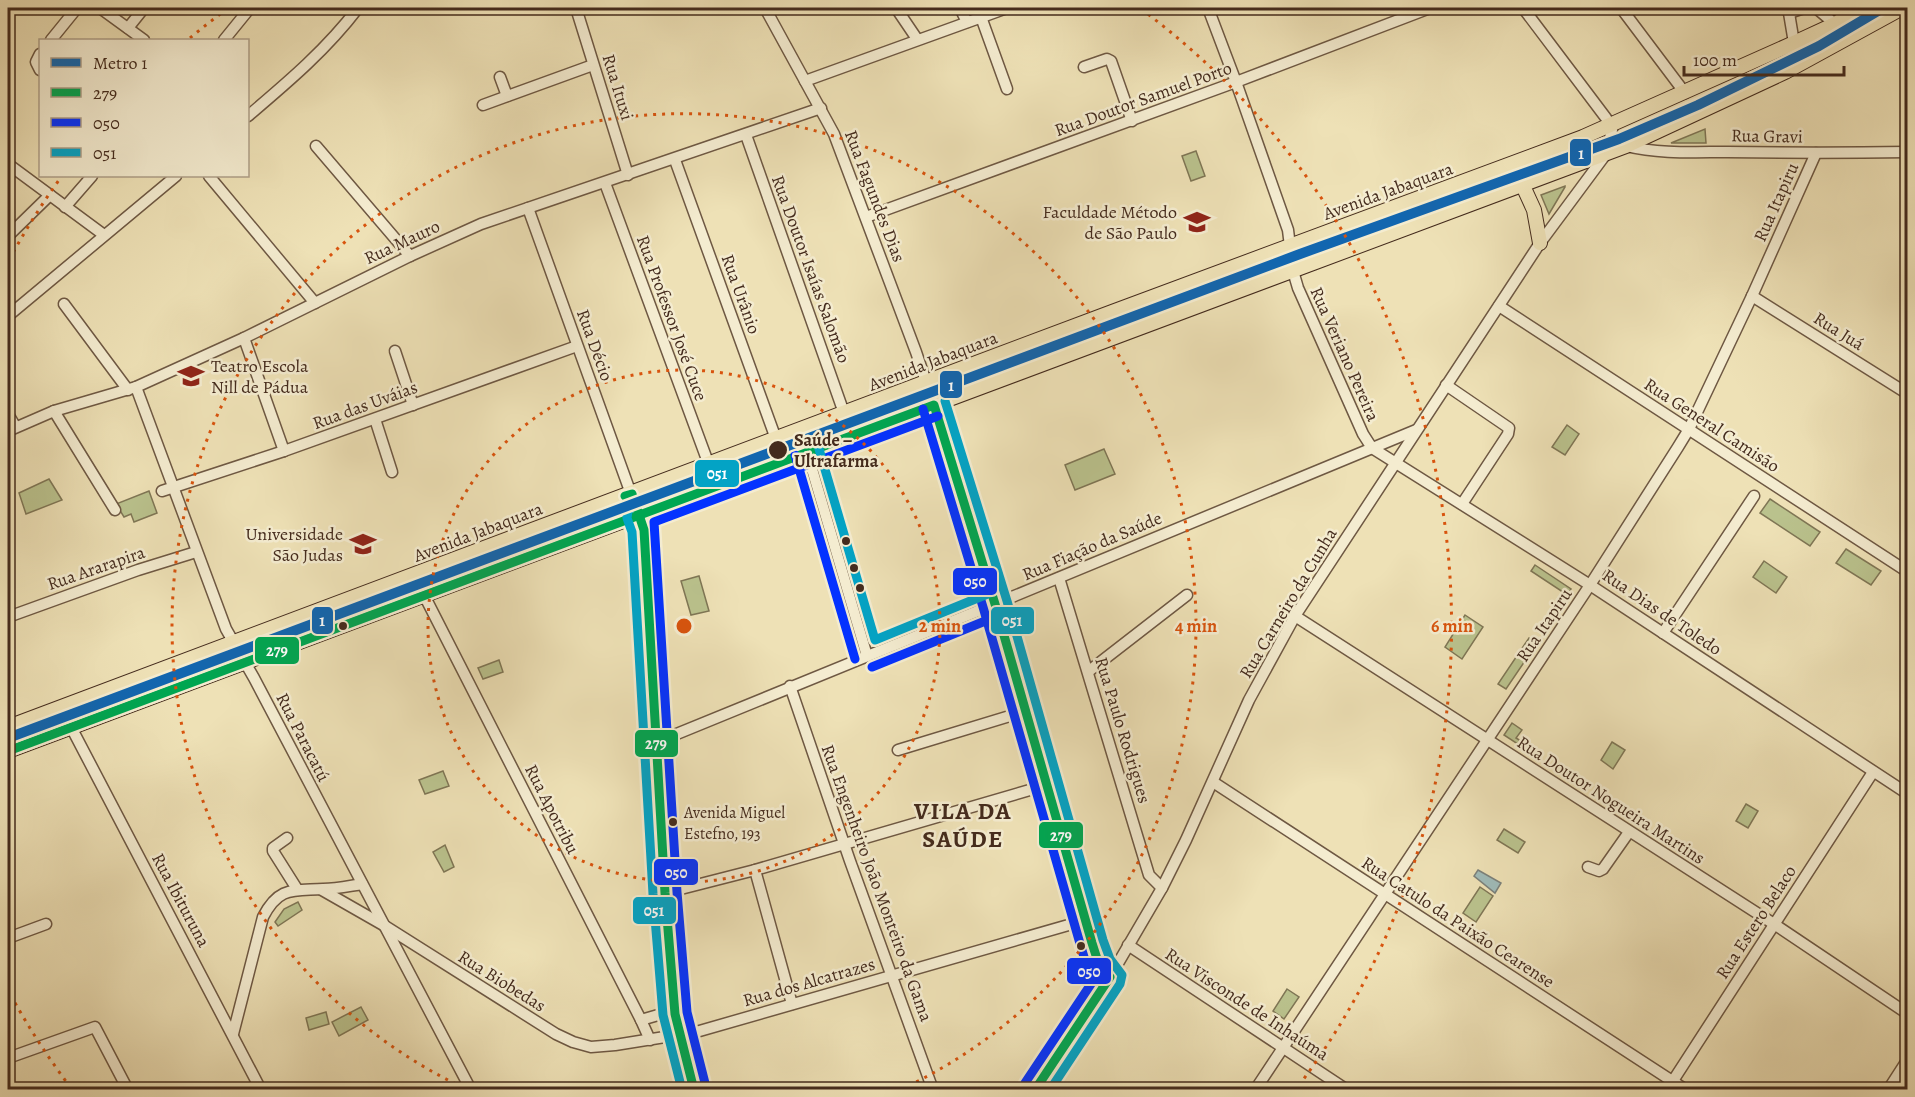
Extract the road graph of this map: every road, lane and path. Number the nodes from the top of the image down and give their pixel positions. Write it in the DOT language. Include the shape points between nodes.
graph roads {
  1 [pos="77,8"];
  2 [pos="100,8"];
  3 [pos="144,8"];
  4 [pos="250,8"];
  5 [pos="358,8"];
  6 [pos="576,8"];
  7 [pos="765,8"];
  8 [pos="896,8"];
  9 [pos="960,8"];
  10 [pos="1007,8"];
  11 [pos="1208,8"];
  12 [pos="1430,8"];
  13 [pos="1522,8"];
  14 [pos="1620,8"];
  15 [pos="1804,8"];
  16 [pos="1816,8"];
  17 [pos="1862,8"];
  18 [pos="1902,8"];
  19 [pos="1787,10"];
  20 [pos="981,17"];
  21 [pos="967,22"];
  22 [pos="1835,24"];
  23 [pos="128,28"];
  24 [pos="52,39"];
  25 [pos="143,39"];
  26 [pos="225,39"];
  27 [pos="917,39"];
  28 [pos="1794,43"];
  29 [pos="593,65"];
  30 [pos="1084,67"];
  31 [pos="500,76"];
  32 [pos="806,81"];
  33 [pos="1236,82"];
  34 [pos="1007,89"];
  35 [pos="1685,93"];
  36 [pos="507,96"];
  37 [pos="483,105"];
  38 [pos="821,108"];
  39 [pos="249,115"];
  40 [pos="1132,121"];
  41 [pos="1611,126"];
  42 [pos="746,135"];
  43 [pos="316,146"];
  44 [pos="1626,146"];
  45 [pos="1908,152"];
  46 [pos="1816,153"];
  47 [pos="1606,154"];
  48 [pos="675,160"];
  49 [pos="8,164"];
  50 [pos="1513,164"];
  51 [pos="628,175"];
  52 [pos="91,177"];
  53 [pos="175,177"];
  54 [pos="210,177"];
  55 [pos="605,183"];
  56 [pos="1523,185"];
  57 [pos="50,195"];
  58 [pos="65,207"];
  59 [pos="528,208"];
  60 [pos="866,217"];
  61 [pos="104,235"];
  62 [pos="8,236"];
  63 [pos="1540,243"];
  64 [pos="1290,247"];
  65 [pos="410,256"];
  66 [pos="1293,271"];
  67 [pos="1752,296"];
  68 [pos="315,303"];
  69 [pos="64,304"];
  70 [pos="1499,306"];
  71 [pos="8,316"];
  72 [pos="244,338"];
  73 [pos="577,346"];
  74 [pos="395,351"];
  75 [pos="926,383"];
  76 [pos="1446,386"];
  77 [pos="132,388"];
  78 [pos="1908,394"];
  79 [pos="413,405"];
  80 [pos="934,405"];
  81 [pos="54,411"];
  82 [pos="844,413"];
  83 [pos="8,414"];
  84 [pos="375,419"];
  85 [pos="11,429"];
  86 [pos="1416,429"];
  87 [pos="1689,429"];
  88 [pos="776,439"];
  89 [pos="284,451"];
  90 [pos="1376,451"];
  91 [pos="807,452"];
  92 [pos="1395,462"];
  93 [pos="709,465"];
  94 [pos="392,472"];
  95 [pos="1386,475"];
  96 [pos="167,490"];
  97 [pos="632,494"];
  98 [pos="1754,496"];
  99 [pos="1462,504"];
  100 [pos="116,510"];
  101 [pos="639,515"];
  102 [pos="196,552"];
  103 [pos="1908,572"];
  104 [pos="1059,578"];
  105 [pos="1590,585"];
  106 [pos="424,595"];
  107 [pos="1187,595"];
  108 [pos="995,604"];
  109 [pos="1295,616"];
  110 [pos="8,617"];
  111 [pos="1663,633"];
  112 [pos="233,643"];
  113 [pos="867,656"];
  114 [pos="244,663"];
  115 [pos="1089,671"];
  116 [pos="790,686"];
  117 [pos="1026,711"];
  118 [pos="8,727"];
  119 [pos="71,727"];
  120 [pos="1487,740"];
  121 [pos="657,741"];
  122 [pos="898,750"];
  123 [pos="8,751"];
  124 [pos="1873,772"];
  125 [pos="1213,782"];
  126 [pos="1047,784"];
  127 [pos="1908,794"];
  128 [pos="1629,831"];
  129 [pos="287,838"];
  130 [pos="844,845"];
  131 [pos="1588,867"];
  132 [pos="755,870"];
  133 [pos="362,884"];
  134 [pos="1161,888"];
  135 [pos="297,889"];
  136 [pos="322,890"];
  137 [pos="665,893"];
  138 [pos="1385,893"];
  139 [pos="1086,920"];
  140 [pos="46,924"];
  141 [pos="1774,924"];
  142 [pos="385,926"];
  143 [pos="8,938"];
  144 [pos="1128,945"];
  145 [pos="891,976"];
  146 [pos="1110,976"];
  147 [pos="792,1004"];
  148 [pos="675,1014"];
  149 [pos="1908,1014"];
  150 [pos="642,1020"];
  151 [pos="233,1034"];
  152 [pos="680,1035"];
  153 [pos="650,1040"];
  154 [pos="1282,1047"];
  155 [pos="8,1058"];
  156 [pos="1908,1059"];
  157 [pos="1670,1085"];
  158 [pos="128,1089"];
  159 [pos="261,1089"];
  160 [pos="471,1089"];
  161 [pos="694,1089"];
  162 [pos="933,1089"];
  163 [pos="1035,1089"];
  164 [pos="1255,1089"];
  165 [pos="1347,1089"];
  166 [pos="1686,1089"];
  167 [pos="1888,1089"];
  1 -- 24 [label="street"];
  2 -- 23 [label="street"];
  3 -- 23 [label="street"];
  4 -- 26 [label="street"];
  5 -- 39 [label="street" via="327,46"];
  6 -- 29 [label="street, Rua Ituxi"];
  7 -- 32 [label="street, Rua Fagundes Dias"];
  8 -- 27 [label="street"];
  9 -- 21 [label="street"];
  10 -- 20 [label="street"];
  11 -- 33 [label="street, Rua Veriano Pereira"];
  12 -- 33 [label="street, Rua Doutor Samuel Porto"];
  13 -- 41 [label="street"];
  14 -- 35 [label="street"];
  15 -- 19 [label="street"];
  16 -- 22 [label="street"];
  17 -- 22 [label="main road, Avenida Jabaquara"];
  18 -- 44 [label="main road" via="1785,72"];
  19 -- 28 [label="street"];
  20 -- 21 [label="street"];
  20 -- 34 [label="street"];
  21 -- 27 [label="street"];
  22 -- 28 [label="main road, Avenida Jabaquara"];
  23 -- 25 [label="street"];
  27 -- 32 [label="street"];
  28 -- 35 [label="main road, Avenida Jabaquara"];
  29 -- 36 [label="street"];
  29 -- 51 [label="street, Rua Ituxi"];
  30 -- 40 [label="street" via="1111,60"];
  31 -- 36 [label="street"];
  32 -- 38 [label="street, Rua Fagundes Dias"];
  33 -- 40 [label="street, Rua Doutor Samuel Porto"];
  33 -- 64 [label="street, Rua Veriano Pereira" via="1288,230"];
  35 -- 41 [label="main road, Avenida Jabaquara"];
  36 -- 37 [label="street"];
  38 -- 42 [label="street, Rua Mauro"];
  38 -- 60 [label="street, Rua Fagundes Dias"];
  40 -- 60 [label="street, Rua Doutor Samuel Porto"];
  41 -- 47 [label="street"];
  41 -- 50 [label="main road, Avenida Jabaquara"];
  42 -- 48 [label="street, Rua Mauro"];
  42 -- 82 [label="street, Rua Doutor Isaías Salomão"];
  43 -- 65 [label="street"];
  44 -- 46 [label="street, Rua Gravi" via="1641,150"];
  44 -- 47 [label="main road"];
  45 -- 46 [label="street, Rua Gravi"];
  46 -- 67 [label="street, Rua Itapiru"];
  47 -- 56 [label="main road"];
  47 -- 63 [label="street, Rua Carneiro da Cunha"];
  48 -- 51 [label="street, Rua Mauro"];
  48 -- 88 [label="street, Rua Urânio"];
  49 -- 57 [label="street"];
  50 -- 56 [label="main road"];
  50 -- 64 [label="main road, Avenida Jabaquara"];
  51 -- 55 [label="street, Rua Mauro"];
  52 -- 58 [label="street"];
  53 -- 61 [label="street"];
  54 -- 68 [label="street"];
  55 -- 59 [label="street, Rua Mauro"];
  55 -- 93 [label="street, Rua Professor José Cuce"];
  56 -- 63 [label="main road" via="1534,210"];
  56 -- 66 [label="main road"];
  57 -- 58 [label="street"];
  57 -- 62 [label="street"];
  58 -- 61 [label="street"];
  59 -- 65 [label="street, Rua Mauro"];
  59 -- 73 [label="street, Rua Décio"];
  60 -- 75 [label="street, Rua Fagundes Dias"];
  61 -- 71 [label="street"];
  63 -- 70 [label="street, Rua Carneiro da Cunha"];
  64 -- 66 [label="street, Rua Veriano Pereira"];
  64 -- 75 [label="main road, Avenida Jabaquara"];
  65 -- 68 [label="street, Rua Mauro"];
  66 -- 80 [label="main road"];
  66 -- 90 [label="street, Rua Veriano Pereira" via="1306,310 1363,434"];
  67 -- 78 [label="street, Rua Juá"];
  67 -- 87 [label="street, Rua Itapiru"];
  68 -- 72 [label="street, Rua Mauro"];
  69 -- 77 [label="street, Rua Paracatú"];
  70 -- 76 [label="street, Rua Carneiro da Cunha"];
  70 -- 87 [label="street, Rua General Camisão"];
  72 -- 77 [label="street, Rua Mauro"];
  72 -- 89 [label="street"];
  73 -- 79 [label="street, Rua das Uváias"];
  73 -- 97 [label="street, Rua Décio"];
  74 -- 79 [label="street"];
  75 -- 80 [label="street, Rua Fagundes Dias"];
  75 -- 82 [label="main road, Avenida Jabaquara"];
  76 -- 86 [label="street, Rua Carneiro da Cunha"];
  76 -- 99 [label="street" via="1509,428"];
  77 -- 81 [label="street, Rua Mauro"];
  77 -- 96 [label="street, Rua Paracatú"];
  79 -- 84 [label="street, Rua das Uváias"];
  80 -- 91 [label="main road"];
  80 -- 108 [label="street, Rua Fagundes Dias"];
  81 -- 85 [label="street, Rua Mauro"];
  81 -- 100 [label="street"];
  82 -- 88 [label="main road, Avenida Jabaquara"];
  83 -- 85 [label="street"];
  84 -- 89 [label="street, Rua das Uváias"];
  84 -- 94 [label="street"];
  86 -- 90 [label="street, Rua Veriano Pereira"];
  86 -- 92 [label="street, Rua Carneiro da Cunha"];
  87 -- 103 [label="street, Rua General Camisão"];
  87 -- 105 [label="street, Rua Itapiru"];
  88 -- 93 [label="main road, Avenida Jabaquara"];
  89 -- 96 [label="street, Rua das Uváias"];
  90 -- 92 [label="street"];
  90 -- 95 [label="street"];
  90 -- 104 [label="street, Rua Fiação da Saúde"];
  91 -- 101 [label="main road"];
  91 -- 113 [label="street"];
  92 -- 95 [label="street, Rua Carneiro da Cunha"];
  92 -- 99 [label="street, Rua Dias de Toledo"];
  93 -- 97 [label="main road, Avenida Jabaquara"];
  95 -- 109 [label="street, Rua Carneiro da Cunha"];
  96 -- 102 [label="street, Rua Paracatú"];
  97 -- 101 [label="street, Rua Décio"];
  97 -- 112 [label="main road, Avenida Jabaquara"];
  98 -- 111 [label="street"];
  99 -- 105 [label="street, Rua Dias de Toledo"];
  101 -- 106 [label="main road"];
  101 -- 121 [label="street, Rua Décio" via="644,530"];
  102 -- 110 [label="street, Rua Ararapira"];
  102 -- 112 [label="street, Rua Paracatú"];
  104 -- 108 [label="street, Rua Fiação da Saúde"];
  104 -- 115 [label="street, Rua Paulo Rodrigues"];
  105 -- 111 [label="street, Rua Dias de Toledo"];
  105 -- 120 [label="street, Rua Itapiru"];
  106 -- 114 [label="main road"];
  106 -- 150 [label="street, Rua Apotribu"];
  107 -- 115 [label="street"];
  108 -- 113 [label="street, Rua Fiação da Saúde"];
  108 -- 117 [label="street, Rua Fagundes Dias"];
  109 -- 120 [label="street, Rua Doutor Nogueira Martins"];
  109 -- 125 [label="street, Rua Carneiro da Cunha" via="1249,700"];
  111 -- 124 [label="street, Rua Dias de Toledo"];
  112 -- 114 [label="street, Rua Paracatú"];
  112 -- 118 [label="main road, Avenida Jabaquara"];
  113 -- 116 [label="street, Rua Fiação da Saúde"];
  114 -- 119 [label="main road"];
  114 -- 133 [label="street, Rua Paracatú"];
  115 -- 134 [label="street, Rua Paulo Rodrigues" via="1149,875"];
  116 -- 121 [label="street, Rua Fiação da Saúde"];
  116 -- 130 [label="street, Rua Engenheiro João Monteiro da Gama"];
  117 -- 122 [label="street"];
  117 -- 126 [label="street, Rua Fagundes Dias"];
  119 -- 123 [label="main road"];
  119 -- 151 [label="street, Rua Ibituruna"];
  120 -- 128 [label="street, Rua Doutor Nogueira Martins"];
  120 -- 138 [label="street, Rua Itapiru"];
  121 -- 137 [label="street, Rua Décio"];
  124 -- 127 [label="street, Rua Dias de Toledo"];
  124 -- 141 [label="street, Rua Estero Belaco"];
  125 -- 134 [label="street, Rua Carneiro da Cunha"];
  125 -- 138 [label="street, Rua Catulo da Paixão Cearense"];
  126 -- 130 [label="street"];
  126 -- 139 [label="street, Rua Fagundes Dias"];
  128 -- 131 [label="street" via="1603,869"];
  128 -- 141 [label="street, Rua Doutor Nogueira Martins"];
  129 -- 135 [label="street" via="273,851"];
  130 -- 132 [label="street"];
  130 -- 145 [label="street, Rua Engenheiro João Monteiro da Gama"];
  132 -- 137 [label="street"];
  132 -- 147 [label="street"];
  133 -- 136 [label="street, Rua Biobedas"];
  133 -- 142 [label="street, Rua Paracatú"];
  134 -- 144 [label="street, Rua Carneiro da Cunha"];
  135 -- 136 [label="street, Rua Biobedas"];
  135 -- 151 [label="street" via="278,897 263,917"];
  136 -- 142 [label="street, Rua Biobedas"];
  137 -- 148 [label="street, Rua Décio"];
  138 -- 154 [label="street, Rua Itapiru"];
  138 -- 157 [label="street, Rua Catulo da Paixão Cearense"];
  139 -- 145 [label="street, Rua dos Alcatrazes"];
  139 -- 146 [label="street, Rua Fagundes Dias" via="1098,965"];
  140 -- 143 [label="street"];
  141 -- 149 [label="street, Rua Doutor Nogueira Martins"];
  141 -- 157 [label="street, Rua Estero Belaco"];
  142 -- 153 [label="street, Rua Biobedas" via="573,1042 591,1047"];
  142 -- 160 [label="street, Rua Paracatú"];
  144 -- 146 [label="street, Rua Carneiro da Cunha"];
  144 -- 154 [label="street, Rua Visconde de Inhaúma"];
  145 -- 147 [label="street, Rua dos Alcatrazes"];
  145 -- 162 [label="street, Rua Engenheiro João Monteiro da Gama"];
  146 -- 163 [label="street, Rua Carneiro da Cunha"];
  147 -- 152 [label="street, Rua dos Alcatrazes"];
  148 -- 150 [label="street"];
  148 -- 152 [label="street, Rua Décio"];
  150 -- 153 [label="street, Rua Apotribu"];
  151 -- 159 [label="street, Rua Ibituruna"];
  152 -- 153 [label="street, Rua Biobedas"];
  152 -- 161 [label="street, Rua Décio"];
  154 -- 164 [label="street, Rua Itapiru"];
  154 -- 165 [label="street, Rua Visconde de Inhaúma"];
  155 -- 158 [label="street" via="97,1028"];
  156 -- 167 [label="street"];
  157 -- 166 [label="street, Rua Catulo da Paixão Cearense"];
}
